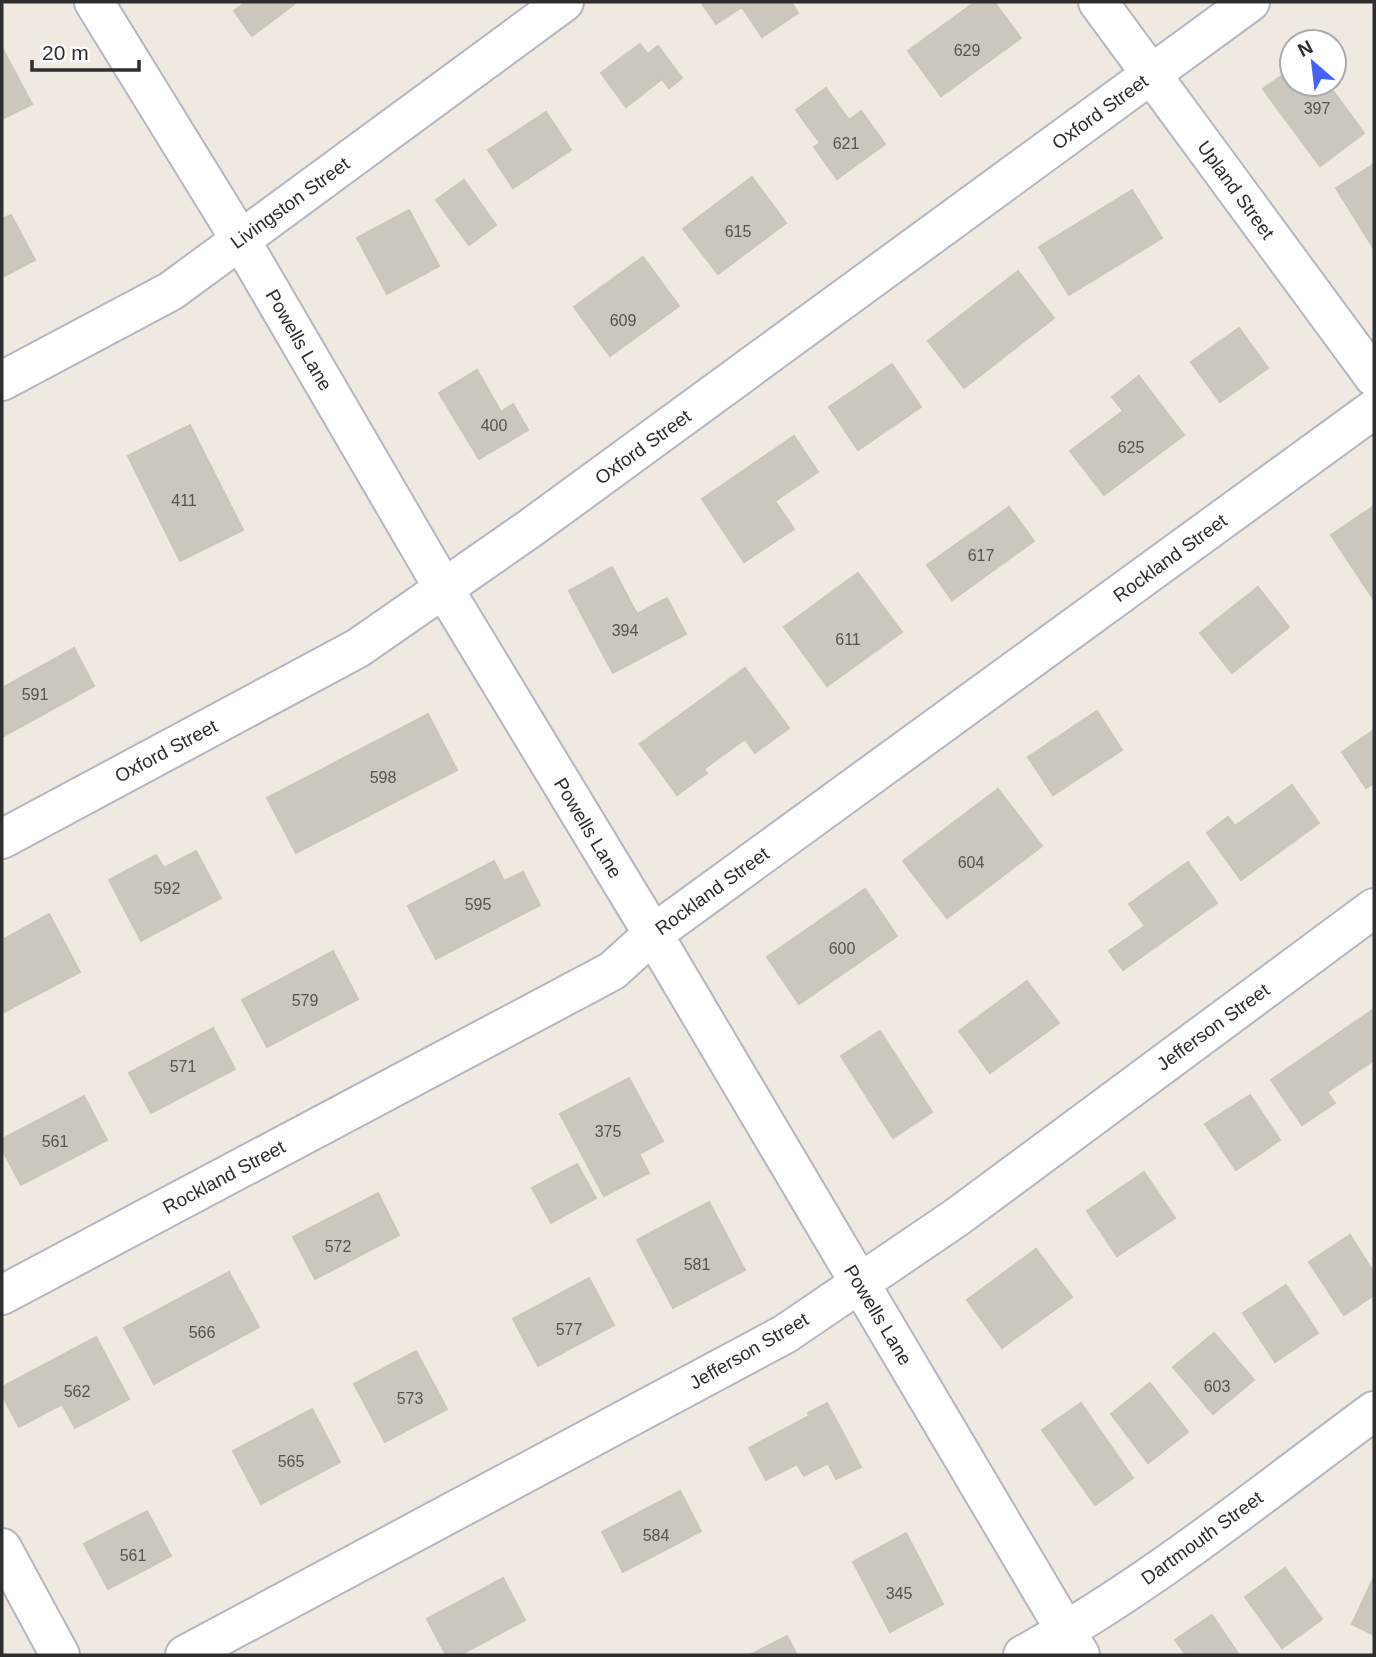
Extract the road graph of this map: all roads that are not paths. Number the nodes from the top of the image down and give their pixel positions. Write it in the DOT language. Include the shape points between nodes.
graph roads {
  1 [pos="94,2"];
  2 [pos="564,2"];
  3 [pos="1098,2"];
  4 [pos="1250,2"];
  5 [pos="1152,74"];
  6 [pos="240,239"];
  7 [pos="1374,377"];
  8 [pos="2,381"];
  9 [pos="1374,409"];
  10 [pos="444,589"];
  11 [pos="2,839"];
  12 [pos="1374,908"];
  13 [pos="653,934"];
  14 [pos="858,1282"];
  15 [pos="2,1295"];
  16 [pos="1374,1411"];
  17 [pos="2,1548"];
  18 [pos="1072,1644"];
  19 [pos="60,1655"];
  20 [pos="185,1655"];
  21 [pos="1023,1655"];
  1 -- 6 [label="street, Powells Lane"];
  2 -- 6 [label="street, Livingston Street"];
  3 -- 5 [label="street, Upland Street"];
  4 -- 5 [label="street, Oxford Street"];
  5 -- 7 [label="street, Upland Street"];
  5 -- 10 [label="street, Oxford Street"];
  6 -- 8 [label="street, Livingston Street" via="171,291"];
  6 -- 10 [label="street, Powells Lane"];
  9 -- 13 [label="street, Rockland Street"];
  10 -- 11 [label="street, Oxford Street" via="358,648"];
  10 -- 13 [label="street, Powells Lane"];
  12 -- 14 [label="street, Jefferson Street" via="957,1217"];
  13 -- 14 [label="street, Powells Lane"];
  13 -- 15 [label="street, Rockland Street" via="612,971"];
  14 -- 18 [label="street, Powells Lane"];
  14 -- 20 [label="street, Jefferson Street" via="785,1334"];
  16 -- 18 [label="street, Dartmouth Street" via="1128,1592"];
  17 -- 19 [label="street"];
  18 -- 21 [label="street, Dartmouth Street"];
}
